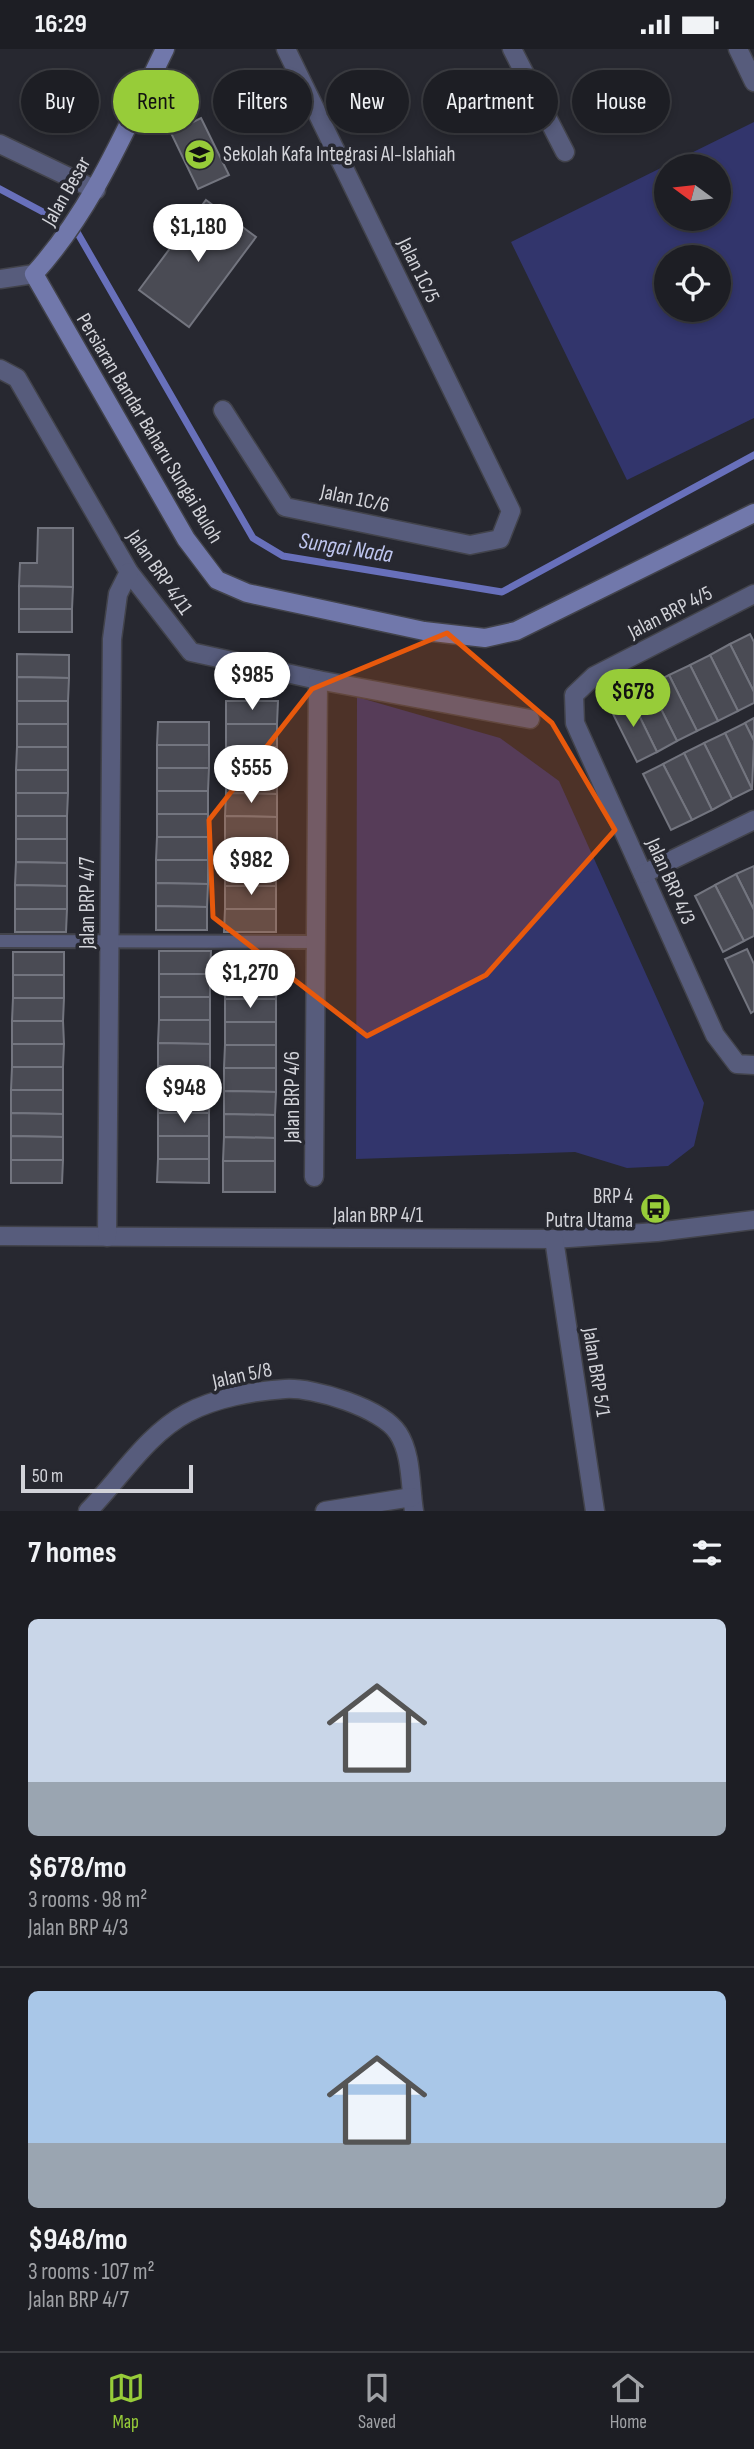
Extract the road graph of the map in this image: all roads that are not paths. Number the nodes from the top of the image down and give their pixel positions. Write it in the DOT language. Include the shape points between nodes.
graph roads {
  1 [pos="165,49"];
  2 [pos="286,49"];
  3 [pos="512,49"];
  4 [pos="738,49"];
  5 [pos="754,82"];
  6 [pos="0,144"];
  7 [pos="565,152"];
  8 [pos="96,190"];
  9 [pos="34,274"];
  10 [pos="0,279"];
  11 [pos="0,369"];
  12 [pos="223,410"];
  13 [pos="511,511"];
  14 [pos="754,513"];
  15 [pos="129,572"];
  16 [pos="754,594"];
  17 [pos="318,680"];
  18 [pos="574,695"];
  19 [pos="530,719"];
  20 [pos="754,820"];
  21 [pos="643,874"];
  22 [pos="0,941"];
  23 [pos="109,941"];
  24 [pos="316,942"];
  25 [pos="754,1065"];
  26 [pos="314,1177"];
  27 [pos="754,1220"];
  28 [pos="0,1237"];
  29 [pos="107,1237"];
  30 [pos="554,1239"];
  31 [pos="413,1504"];
  32 [pos="88,1511"];
  33 [pos="325,1511"];
  34 [pos="595,1511"];
  1 -- 8 [label="street, Jalan Besar"];
  2 -- 13 [label="street, Jalan 1C/5"];
  3 -- 7 [label="street"];
  4 -- 5 [label="street"];
  6 -- 8 [label="street"];
  8 -- 9 [label="street, Jalan Besar" via="65,240"];
  9 -- 10 [label="street"];
  9 -- 14 [label="street, Persiaran Bandar Baharu Sungai Buloh" via="186,539 216,580 247,593 424,631 485,638 516,631"];
  11 -- 15 [label="street, Jalan BRP 4/11" via="17,378"];
  12 -- 13 [label="street, Jalan 1C/6" via="285,507 470,545 500,538"];
  15 -- 17 [label="street, Jalan BRP 4/11" via="191,652"];
  15 -- 23 [label="street, Jalan BRP 4/7" via="118,594 112,639"];
  16 -- 18 [label="street, Jalan BRP 4/5" via="594,676"];
  17 -- 19 [label="street, Jalan BRP 4/11"];
  17 -- 24 [label="street, Jalan BRP 4/6"];
  18 -- 21 [label="street, Jalan BRP 4/3" via="575,723"];
  20 -- 21 [label="street"];
  21 -- 25 [label="street, Jalan BRP 4/3" via="715,1035 737,1063"];
  22 -- 23 [label="lane"];
  23 -- 24 [label="lane"];
  23 -- 29 [label="street, Jalan BRP 4/7"];
  24 -- 26 [label="street, Jalan BRP 4/6"];
  27 -- 30 [label="street, Jalan BRP 4/1"];
  28 -- 29 [label="street, Jalan BRP 4/1"];
  29 -- 30 [label="street, Jalan BRP 4/1"];
  30 -- 34 [label="street, Jalan BRP 5/1"];
  31 -- 32 [label="street, Jalan 5/8" via="407,1454 397,1431 374,1413 345,1400 288,1389 232,1397 186,1413 149,1443"];
  31 -- 33 [label="street"];
}
